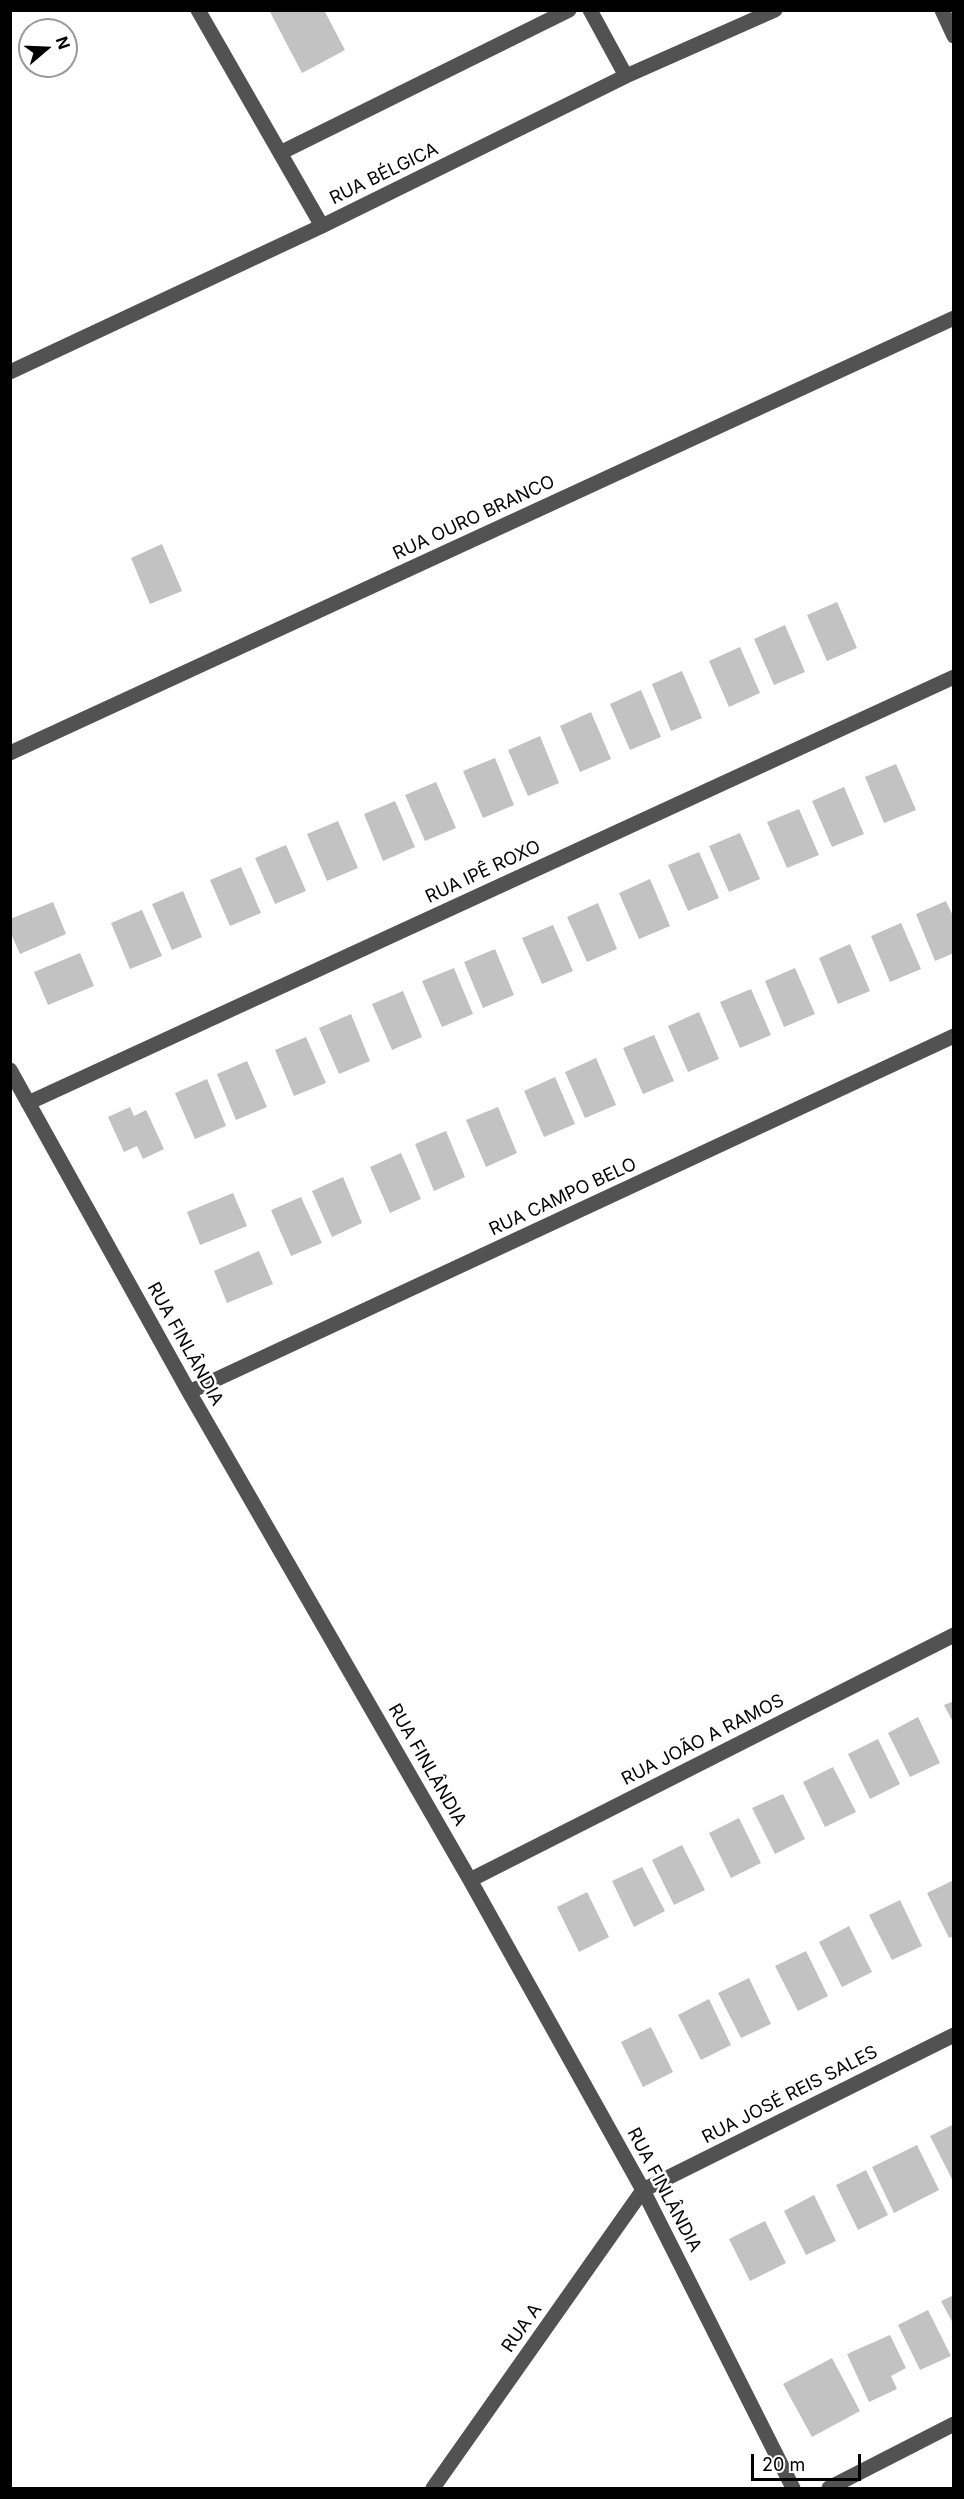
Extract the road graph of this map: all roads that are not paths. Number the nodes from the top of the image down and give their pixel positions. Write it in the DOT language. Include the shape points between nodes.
graph roads {
  1 [pos="198,10"];
  2 [pos="568,10"];
  3 [pos="590,10"];
  4 [pos="775,10"];
  5 [pos="942,10"];
  6 [pos="954,36"];
  7 [pos="626,76"];
  8 [pos="282,152"];
  9 [pos="322,226"];
  10 [pos="954,318"];
  11 [pos="10,372"];
  12 [pos="954,676"];
  13 [pos="10,753"];
  14 [pos="954,1036"];
  15 [pos="10,1070"];
  16 [pos="28,1103"];
  17 [pos="189,1392"];
  18 [pos="954,1635"];
  19 [pos="470,1880"];
  20 [pos="954,2035"];
  21 [pos="643,2190"];
  22 [pos="954,2424"];
  23 [pos="433,2488"];
  24 [pos="793,2488"];
  25 [pos="829,2488"];
  1 -- 8 [label="street"];
  2 -- 8 [label="street"];
  3 -- 7 [label="street"];
  4 -- 7 [label="street, RUA BÉLGICA"];
  5 -- 6 [label="street"];
  7 -- 9 [label="street, RUA BÉLGICA"];
  8 -- 9 [label="street"];
  9 -- 11 [label="street, RUA BÉLGICA"];
  10 -- 13 [label="street, RUA OURO BRANCO"];
  12 -- 16 [label="street, RUA IPÊ ROXO"];
  14 -- 17 [label="street, RUA CAMPO BELO"];
  15 -- 16 [label="street, RUA FINLÂNDIA"];
  16 -- 17 [label="street, RUA FINLÂNDIA"];
  17 -- 19 [label="street, RUA FINLÂNDIA"];
  18 -- 19 [label="street, RUA JOÃO A RAMOS"];
  19 -- 21 [label="street, RUA FINLÂNDIA"];
  20 -- 21 [label="street, RUA JOSÉ REIS SALES"];
  21 -- 23 [label="street, RUA A"];
  21 -- 24 [label="street, RUA FINLÂNDIA"];
  22 -- 25 [label="street"];
}
